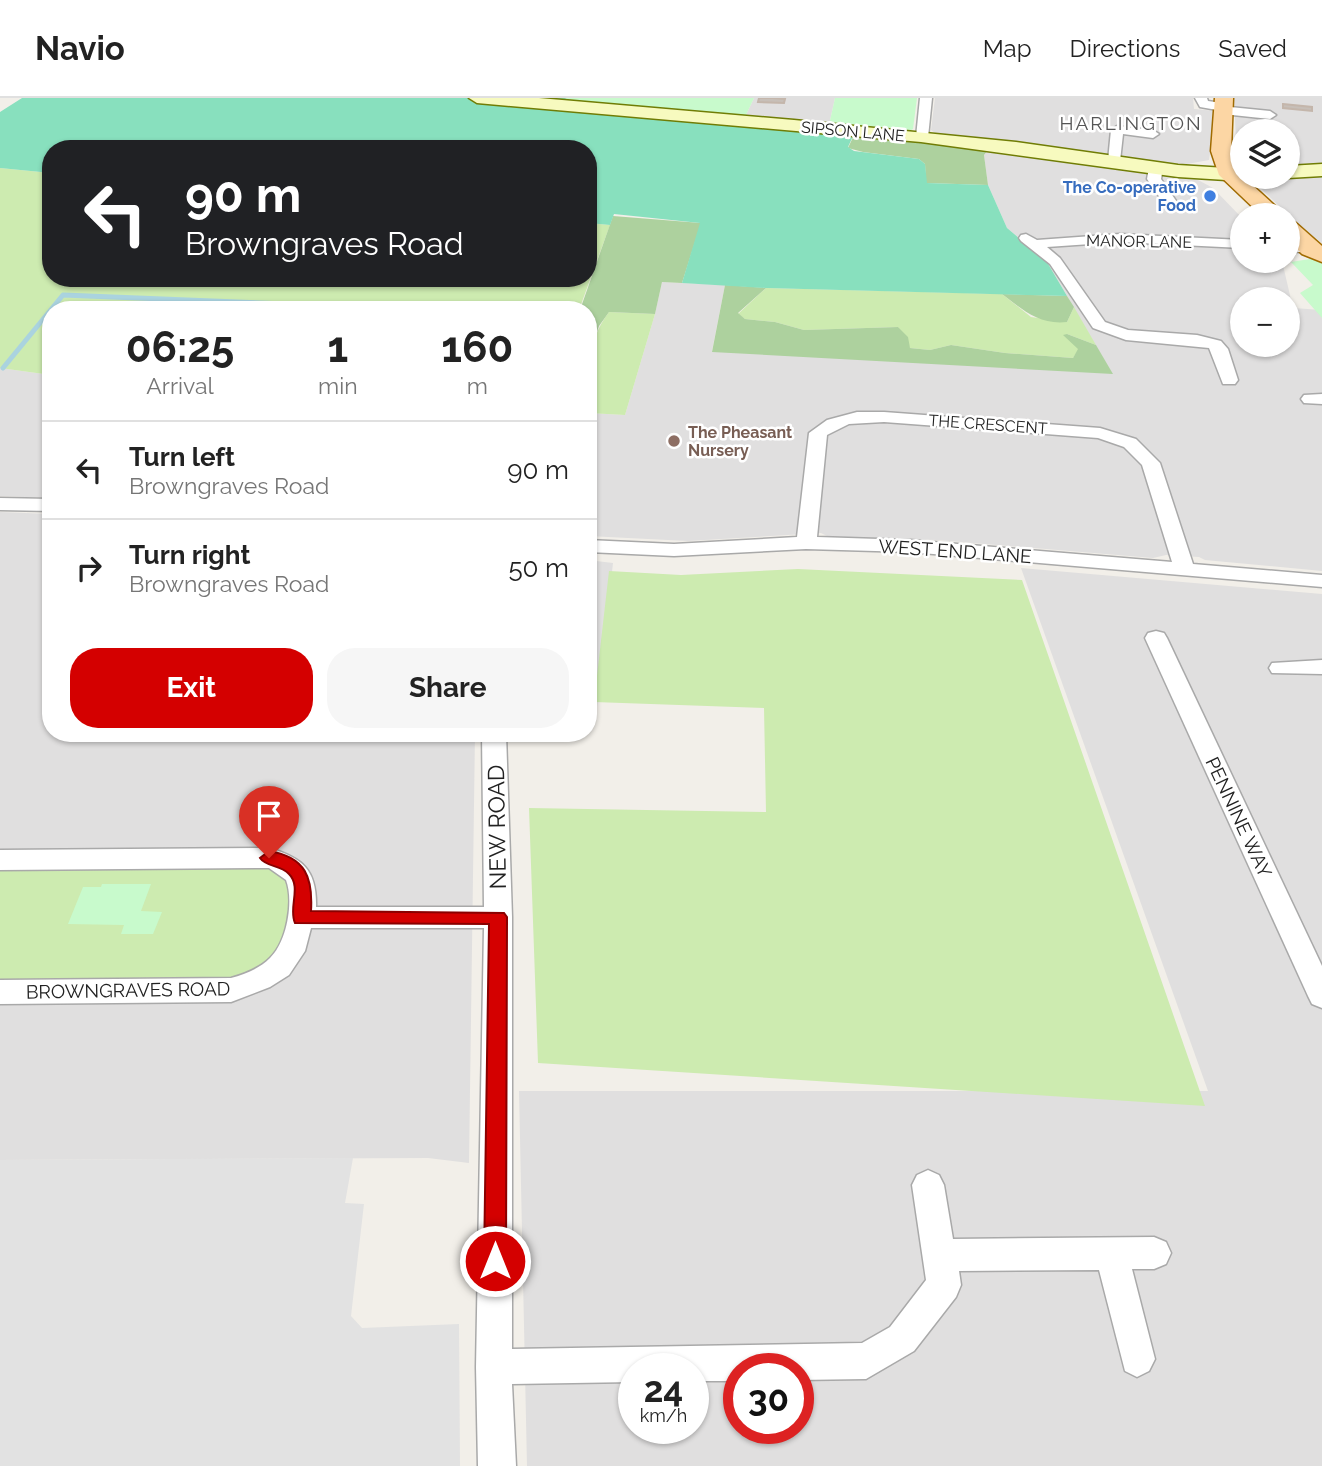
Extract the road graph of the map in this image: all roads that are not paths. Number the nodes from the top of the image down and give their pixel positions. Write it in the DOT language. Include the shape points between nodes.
graph roads {
  1 [pos="477,98"];
  2 [pos="926,98"];
  3 [pos="1201,98"];
  4 [pos="1224,105"];
  5 [pos="1270,115"];
  6 [pos="1153,134"];
  7 [pos="922,137"];
  8 [pos="1114,161"];
  9 [pos="1230,165"];
  10 [pos="1156,169"];
  11 [pos="1322,170"];
  12 [pos="1300,171"];
  13 [pos="1230,175"];
  14 [pos="1249,189"];
  15 [pos="1263,203"];
  16 [pos="1172,205"];
  17 [pos="1230,243"];
  18 [pos="1229,380"];
  19 [pos="1,505"];
  20 [pos="42,505"];
  21 [pos="806,543"];
  22 [pos="597,546"];
  23 [pos="1185,570"];
  24 [pos="1322,581"];
  25 [pos="1156,638"];
  26 [pos="1322,667"];
  27 [pos="1280,668"];
  28 [pos="494,742"];
  29 [pos="0,860"];
  30 [pos="498,917"];
  31 [pos="302,918"];
  32 [pos="0,992"];
  33 [pos="1321,993"];
  34 [pos="928,1185"];
  35 [pos="1154,1253"];
  36 [pos="1112,1254"];
  37 [pos="939,1255"];
  38 [pos="1137,1359"];
  39 [pos="494,1367"];
  40 [pos="497,1466"];
  1 -- 7 [label="street, SIPSON LANE"];
  2 -- 7 [label="street"];
  3 -- 4 [label="street" via="1204,104"];
  4 -- 5 [label="street"];
  4 -- 9 [label="main road" via="1221,151"];
  6 -- 8 [label="street" via="1117,130"];
  7 -- 8 [label="street, SIPSON LANE"];
  8 -- 10 [label="street, SIPSON LANE"];
  10 -- 13 [label="street, SIPSON LANE"];
  10 -- 16 [label="street" via="1154,178"];
  11 -- 12 [label="street"];
  14 -- 15 [label="main road"];
  17 -- 18 [label="street, MANOR LANE" via="1120,238 1030,241 1055,261 1099,325 1126,335 1221,339"];
  19 -- 20 [label="street"];
  21 -- 22 [label="street, WEST END LANE" via="674,550"];
  21 -- 23 [label="street, WEST END LANE" via="910,546"];
  21 -- 23 [label="street, THE CRESCENT" via="818,433 836,421 884,417 1081,431 1116,437 1146,455"];
  23 -- 24 [label="street, WEST END LANE"];
  25 -- 33 [label="street, PENNINE WAY"];
  26 -- 27 [label="street"];
  28 -- 30 [label="street, NEW ROAD"];
  29 -- 31 [label="street, BROWNGRAVES ROAD" via="278,859 295,868 300,878"];
  30 -- 31 [label="street"];
  30 -- 39 [label="street, NEW ROAD"];
  31 -- 32 [label="street, BROWNGRAVES ROAD" via="291,953 279,967 231,990"];
  34 -- 37 [label="street"];
  35 -- 36 [label="street"];
  36 -- 37 [label="street"];
  36 -- 38 [label="street"];
  37 -- 39 [label="street" via="944,1285 902,1339 866,1360"];
  39 -- 40 [label="street, NEW ROAD"];
}
